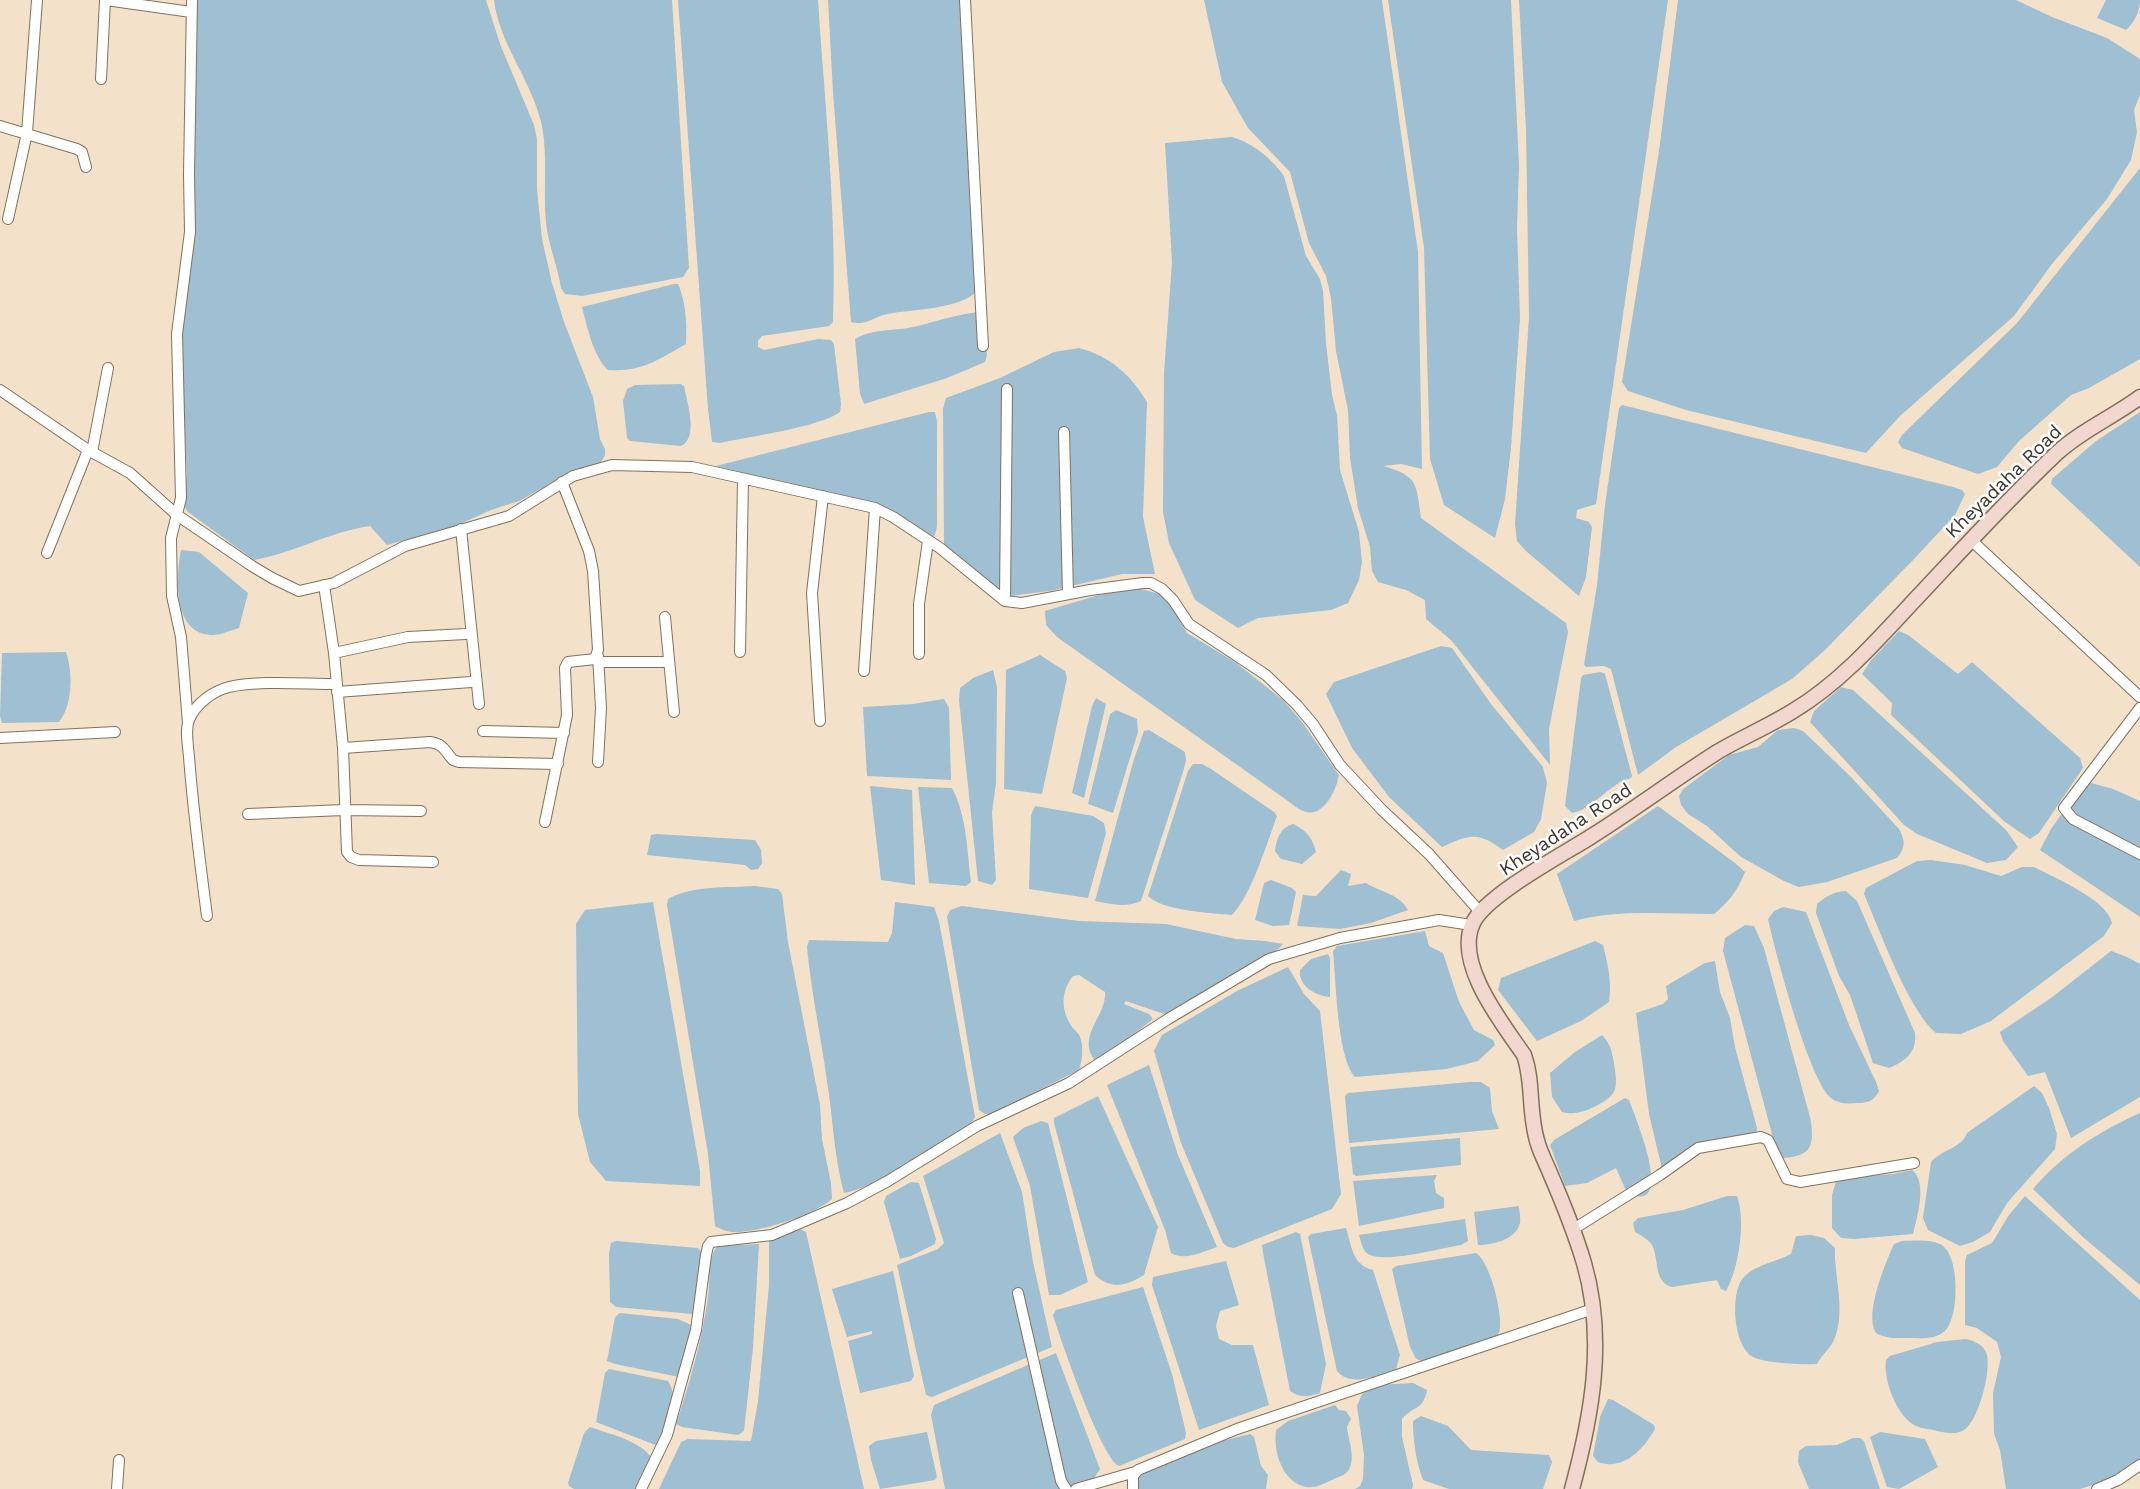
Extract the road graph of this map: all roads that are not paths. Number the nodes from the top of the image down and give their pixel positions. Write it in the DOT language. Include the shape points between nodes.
graph roads {
  1 [pos="37,0"];
  2 [pos="105,0"];
  3 [pos="192,0"];
  4 [pos="965,0"];
  5 [pos="191,12"];
  6 [pos="101,79"];
  7 [pos="0,126"];
  8 [pos="27,133"];
  9 [pos="86,167"];
  10 [pos="8,219"];
  11 [pos="983,346"];
  12 [pos="108,368"];
  13 [pos="1007,389"];
  14 [pos="0,390"];
  15 [pos="2140,397"];
  16 [pos="1064,432"];
  17 [pos="90,451"];
  18 [pos="743,479"];
  19 [pos="562,482"];
  20 [pos="822,496"];
  21 [pos="875,508"];
  22 [pos="177,515"];
  23 [pos="461,529"];
  24 [pos="1971,540"];
  25 [pos="928,541"];
  26 [pos="47,553"];
  27 [pos="324,585"];
  28 [pos="1068,594"];
  29 [pos="1005,601"];
  30 [pos="665,617"];
  31 [pos="466,634"];
  32 [pos="740,652"];
  33 [pos="334,653"];
  34 [pos="919,654"];
  35 [pos="598,659"];
  36 [pos="668,662"];
  37 [pos="864,671"];
  38 [pos="471,682"];
  39 [pos="336,688"];
  40 [pos="2140,697"];
  41 [pos="480,704"];
  42 [pos="2140,708"];
  43 [pos="674,712"];
  44 [pos="820,721"];
  45 [pos="188,723"];
  46 [pos="483,731"];
  47 [pos="115,732"];
  48 [pos="564,733"];
  49 [pos="0,738"];
  50 [pos="342,748"];
  51 [pos="598,762"];
  52 [pos="558,765"];
  53 [pos="344,810"];
  54 [pos="421,811"];
  55 [pos="248,814"];
  56 [pos="545,822"];
  57 [pos="2140,854"];
  58 [pos="433,862"];
  59 [pos="1476,909"];
  60 [pos="207,916"];
  61 [pos="1461,923"];
  62 [pos="1914,1163"];
  63 [pos="1572,1230"];
  64 [pos="1018,1293"];
  65 [pos="1593,1309"];
  66 [pos="119,1460"];
  67 [pos="2140,1465"];
  68 [pos="1135,1472"];
  69 [pos="117,1489"];
  70 [pos="641,1489"];
  71 [pos="1066,1489"];
  72 [pos="1076,1489"];
  73 [pos="1133,1489"];
  74 [pos="1572,1489"];
  75 [pos="2097,1489"];
  1 -- 8 [label="street"];
  2 -- 5 [label="street"];
  2 -- 6 [label="street"];
  3 -- 5 [label="street"];
  4 -- 11 [label="street"];
  5 -- 22 [label="street" via="191,218 177,334 181,498"];
  7 -- 8 [label="street"];
  8 -- 9 [label="street" via="77,149"];
  8 -- 10 [label="street"];
  12 -- 17 [label="street"];
  13 -- 29 [label="street"];
  14 -- 17 [label="street"];
  15 -- 24 [label="main road, Kheyadaha Road" via="2059,452"];
  16 -- 28 [label="street"];
  17 -- 22 [label="street" via="130,473"];
  17 -- 26 [label="street"];
  18 -- 19 [label="street" via="692,467 632,464 599,468"];
  18 -- 20 [label="street"];
  18 -- 32 [label="street"];
  19 -- 23 [label="street" via="509,516"];
  19 -- 35 [label="street" via="593,571"];
  20 -- 21 [label="street"];
  20 -- 44 [label="street" via="812,593"];
  21 -- 25 [label="street"];
  21 -- 37 [label="street"];
  22 -- 27 [label="street" via="291,589"];
  22 -- 45 [label="street" via="170,538 172,596"];
  23 -- 27 [label="street" via="405,547"];
  23 -- 41 [label="street"];
  24 -- 40 [label="street"];
  24 -- 59 [label="main road, Kheyadaha Road" via="1876,641 1820,692"];
  25 -- 29 [label="street"];
  25 -- 34 [label="street" via="919,604"];
  27 -- 33 [label="street"];
  28 -- 29 [label="street" via="1022,603"];
  28 -- 59 [label="street" via="1143,583 1162,589 1189,624 1266,675 1297,705 1340,765"];
  30 -- 36 [label="street"];
  31 -- 33 [label="street" via="408,637"];
  33 -- 39 [label="street"];
  35 -- 36 [label="street"];
  35 -- 48 [label="street" via="568,662 565,668"];
  35 -- 51 [label="street"];
  36 -- 43 [label="street"];
  38 -- 39 [label="street"];
  39 -- 45 [label="street" via="228,687 197,707"];
  39 -- 50 [label="street"];
  42 -- 57 [label="street" via="2064,808 2073,819"];
  45 -- 60 [label="street"];
  46 -- 48 [label="street"];
  47 -- 49 [label="street"];
  48 -- 52 [label="street"];
  50 -- 52 [label="street" via="430,742 438,743 459,762"];
  50 -- 53 [label="street"];
  52 -- 56 [label="street"];
  53 -- 54 [label="street"];
  53 -- 55 [label="street"];
  53 -- 58 [label="street" via="351,857"];
  59 -- 61 [label="main road, Kheyadaha Road"];
  61 -- 63 [label="main road" via="1476,978 1524,1055 1538,1147"];
  61 -- 70 [label="street" via="1440,920 1340,938 1269,959 1069,1083 977,1126 847,1203 772,1235 711,1242 696,1330 676,1404"];
  62 -- 63 [label="street" via="1800,1182 1787,1179 1773,1146 1761,1137 1709,1146 1689,1153"];
  63 -- 65 [label="main road"];
  64 -- 71 [label="street"];
  65 -- 68 [label="street" via="1237,1429"];
  65 -- 74 [label="main road" via="1595,1380"];
  66 -- 69 [label="street"];
  67 -- 75 [label="street"];
  68 -- 72 [label="street"];
  68 -- 73 [label="street"];
}
